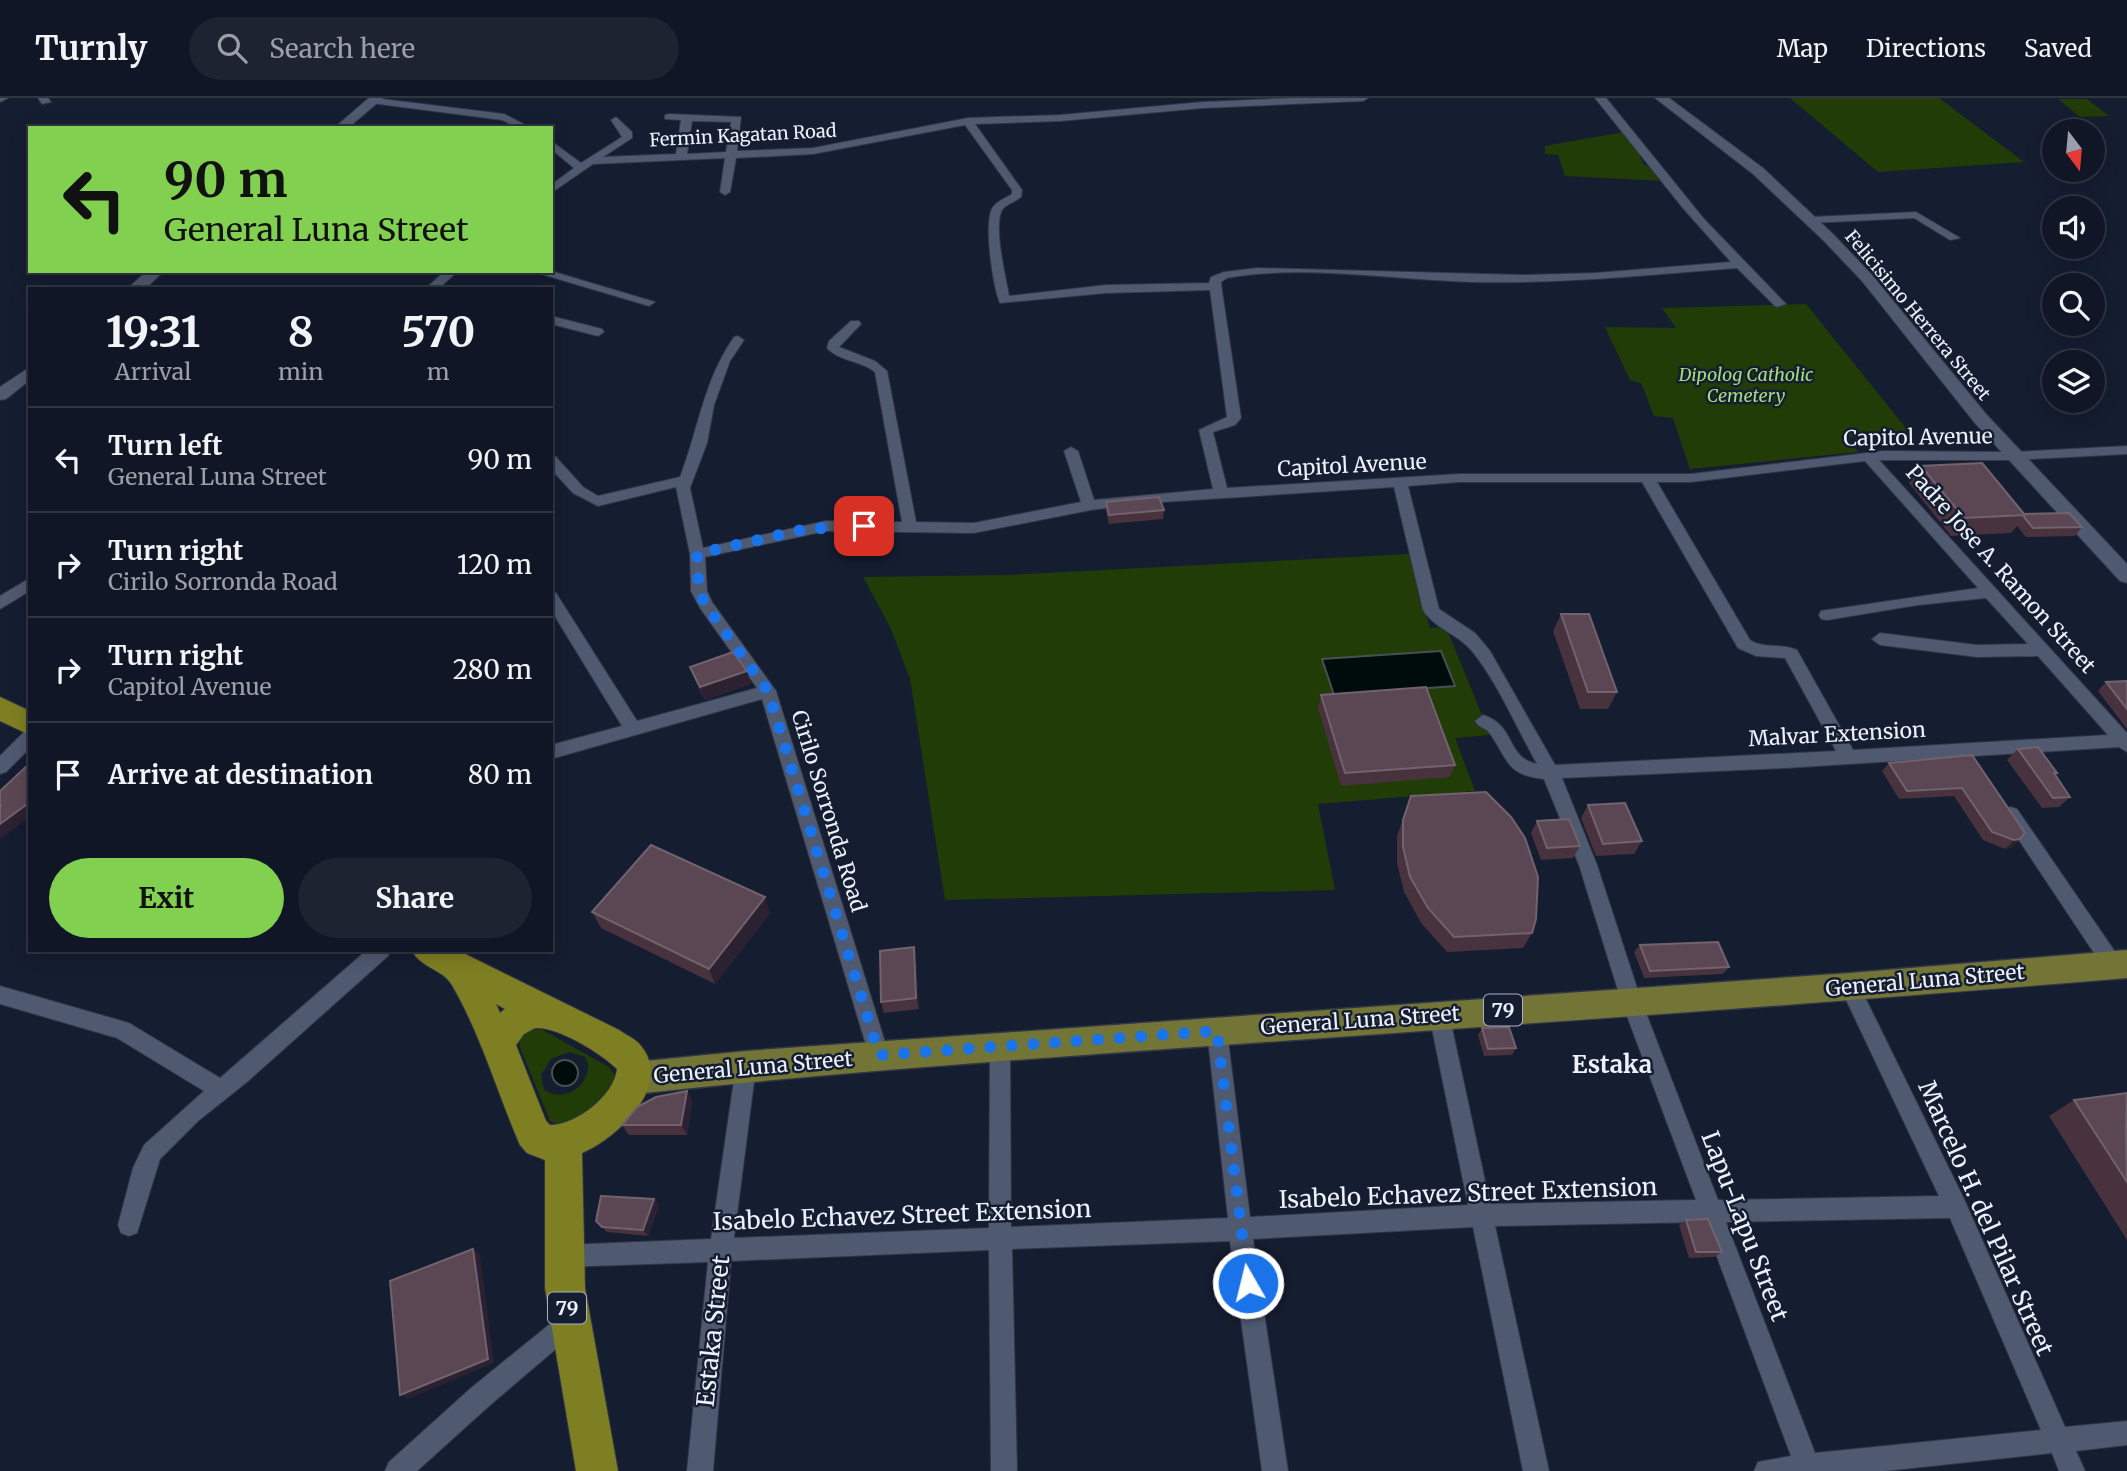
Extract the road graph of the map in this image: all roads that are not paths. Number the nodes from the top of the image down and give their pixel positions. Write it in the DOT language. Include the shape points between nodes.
graph roads {
  1 [pos="1128,98"];
  2 [pos="1363,98"];
  3 [pos="1600,98"];
  4 [pos="1661,98"];
  5 [pos="376,99"];
  6 [pos="1132,111"];
  7 [pos="668,117"];
  8 [pos="687,117"];
  9 [pos="616,120"];
  10 [pos="968,121"];
  11 [pos="342,126"];
  12 [pos="522,126"];
  13 [pos="553,145"];
  14 [pos="732,155"];
  15 [pos="681,157"];
  16 [pos="585,164"];
  17 [pos="553,188"];
  18 [pos="725,192"];
  19 [pos="1811,220"];
  20 [pos="1954,238"];
  21 [pos="1737,265"];
  22 [pos="155,273"];
  23 [pos="450,273"];
  24 [pos="544,273"];
  25 [pos="1216,286"];
  26 [pos="137,287"];
  27 [pos="434,287"];
  28 [pos="649,302"];
  29 [pos="1780,304"];
  30 [pos="553,321"];
  31 [pos="855,324"];
  32 [pos="598,332"];
  33 [pos="738,340"];
  34 [pos="28,374"];
  35 [pos="0,395"];
  36 [pos="2127,450"];
  37 [pos="1071,451"];
  38 [pos="1868,456"];
  39 [pos="2014,456"];
  40 [pos="553,462"];
  41 [pos="685,480"];
  42 [pos="1648,480"];
  43 [pos="1400,484"];
  44 [pos="1221,493"];
  45 [pos="1089,505"];
  46 [pos="910,527"];
  47 [pos="697,554"];
  48 [pos="2127,576"];
  49 [pos="28,584"];
  50 [pos="1991,592"];
  51 [pos="553,600"];
  52 [pos="0,604"];
  53 [pos="1827,615"];
  54 [pos="1880,639"];
  55 [pos="2043,650"];
  56 [pos="768,691"];
  57 [pos="0,708"];
  58 [pos="1483,720"];
  59 [pos="28,723"];
  60 [pos="633,729"];
  61 [pos="28,739"];
  62 [pos="2126,742"];
  63 [pos="1967,749"];
  64 [pos="553,751"];
  65 [pos="1848,757"];
  66 [pos="0,767"];
  67 [pos="1550,771"];
  68 [pos="1983,772"];
  69 [pos="1998,794"];
  70 [pos="379,952"];
  71 [pos="431,952"];
  72 [pos="2120,964"];
  73 [pos="462,971"];
  74 [pos="1850,987"];
  75 [pos="0,995"];
  76 [pos="1631,1000"];
  77 [pos="542,1011"];
  78 [pos="1439,1014"];
  79 [pos="1217,1031"];
  80 [pos="498,1045"];
  81 [pos="1000,1046"];
  82 [pos="879,1055"];
  83 [pos="746,1066"];
  84 [pos="635,1077"];
  85 [pos="221,1090"];
  86 [pos="563,1142"];
  87 [pos="1956,1207"];
  88 [pos="1712,1209"];
  89 [pos="1482,1215"];
  90 [pos="129,1225"];
  91 [pos="1240,1229"];
  92 [pos="1000,1237"];
  93 [pos="721,1249"];
  94 [pos="563,1256"];
  95 [pos="569,1323"];
  96 [pos="2127,1433"];
  97 [pos="2057,1440"];
  98 [pos="1808,1469"];
  99 [pos="398,1471"];
  100 [pos="597,1471"];
  101 [pos="700,1471"];
  102 [pos="1004,1471"];
  103 [pos="1275,1471"];
  104 [pos="1536,1471"];
  105 [pos="1767,1471"];
  106 [pos="2072,1471"];
  1 -- 6 [label="street"];
  2 -- 6 [label="street, Fermin Kagatan Road"];
  3 -- 21 [label="street"];
  4 -- 19 [label="street, Felicisimo Herrera Street" via="1737,154"];
  5 -- 11 [label="street"];
  5 -- 12 [label="street" via="504,117"];
  6 -- 10 [label="street, Fermin Kagatan Road"];
  7 -- 8 [label="street"];
  8 -- 14 [label="street" via="737,119"];
  8 -- 15 [label="street"];
  9 -- 16 [label="street" via="627,138"];
  10 -- 14 [label="street, Fermin Kagatan Road" via="837,148"];
  10 -- 25 [label="street" via="1017,190 1017,195 995,212 1004,300 1106,289"];
  13 -- 16 [label="street"];
  14 -- 15 [label="street, Fermin Kagatan Road"];
  14 -- 18 [label="street"];
  15 -- 16 [label="street, Fermin Kagatan Road"];
  16 -- 17 [label="street"];
  19 -- 20 [label="street" via="1916,215"];
  19 -- 39 [label="street, Felicisimo Herrera Street" via="1867,278"];
  21 -- 25 [label="street" via="1549,278 1249,272 1219,276"];
  21 -- 29 [label="street"];
  22 -- 26 [label="street"];
  23 -- 27 [label="street"];
  24 -- 28 [label="street"];
  25 -- 44 [label="street" via="1234,418 1206,430"];
  30 -- 32 [label="street"];
  31 -- 46 [label="street" via="833,348 881,371"];
  33 -- 41 [label="street" via="716,382"];
  34 -- 35 [label="street"];
  36 -- 39 [label="street, Capitol Avenue"];
  37 -- 45 [label="street"];
  38 -- 39 [label="street, Capitol Avenue"];
  38 -- 42 [label="street, Capitol Avenue"];
  38 -- 50 [label="street, Padre Jose A. Ramon Street"];
  39 -- 48 [label="street, Felicisimo Herrera Street"];
  40 -- 41 [label="street" via="574,486 598,501"];
  41 -- 47 [label="street, Cirilo Sorronda Road" via="683,495"];
  42 -- 43 [label="street, Capitol Avenue" via="1472,478"];
  42 -- 65 [label="street" via="1744,644 1754,651 1791,654"];
  43 -- 44 [label="street, Capitol Avenue"];
  43 -- 67 [label="street, Lapu-Lapu Street" via="1431,610 1484,654"];
  44 -- 45 [label="street, Capitol Avenue"];
  45 -- 46 [label="street, Capitol Avenue" via="974,528"];
  46 -- 47 [label="street, Capitol Avenue" via="827,526"];
  47 -- 56 [label="street, Cirilo Sorronda Road" via="699,591 705,604"];
  49 -- 52 [label="street"];
  50 -- 53 [label="street"];
  50 -- 55 [label="street, Padre Jose A. Ramon Street"];
  51 -- 60 [label="street"];
  54 -- 55 [label="street" via="1966,650"];
  55 -- 62 [label="street, Padre Jose A. Ramon Street"];
  56 -- 60 [label="street"];
  56 -- 82 [label="street, Cirilo Sorronda Road"];
  57 -- 59 [label="highway"];
  58 -- 67 [label="street, Malvar Extension" via="1493,724 1514,763 1530,771"];
  60 -- 64 [label="street"];
  61 -- 66 [label="street"];
  62 -- 63 [label="street, Malvar Extension"];
  63 -- 65 [label="street, Malvar Extension"];
  63 -- 68 [label="street"];
  65 -- 67 [label="street, Malvar Extension"];
  67 -- 76 [label="street, Lapu-Lapu Street" via="1588,865"];
  69 -- 72 [label="street"];
  70 -- 85 [label="street"];
  71 -- 73 [label="highway"];
  72 -- 74 [label="main road, General Luna Street / 79"];
  73 -- 77 [label="highway"];
  73 -- 80 [label="highway"];
  74 -- 76 [label="main road, General Luna Street / 79"];
  74 -- 87 [label="street, Marcelo H. del Pilar Street"];
  75 -- 85 [label="street" via="122,1030"];
  76 -- 78 [label="main road, General Luna Street / 79"];
  76 -- 88 [label="street, Lapu-Lapu Street"];
  77 -- 80 [label="highway" via="520,1018"];
  77 -- 84 [label="highway" via="623,1052 635,1068"];
  78 -- 79 [label="main road, General Luna Street / 79"];
  78 -- 89 [label="street"];
  79 -- 81 [label="main road, General Luna Street / 79"];
  79 -- 91 [label="street"];
  80 -- 86 [label="highway" via="533,1133 540,1141"];
  81 -- 82 [label="main road, General Luna Street / 79"];
  81 -- 92 [label="street"];
  82 -- 83 [label="main road, General Luna Street / 79"];
  83 -- 84 [label="main road, General Luna Street / 79"];
  83 -- 93 [label="street, Estaka Street"];
  84 -- 86 [label="highway" via="623,1100 592,1128"];
  85 -- 90 [label="street" via="152,1152"];
  86 -- 94 [label="highway, 79"];
  87 -- 88 [label="street, Isabelo Echavez Street Extension"];
  87 -- 97 [label="street, Marcelo H. del Pilar Street"];
  88 -- 89 [label="street, Isabelo Echavez Street Extension"];
  88 -- 98 [label="street, Lapu-Lapu Street"];
  89 -- 91 [label="street, Isabelo Echavez Street Extension"];
  89 -- 104 [label="street"];
  91 -- 92 [label="street, Isabelo Echavez Street Extension"];
  91 -- 103 [label="street"];
  92 -- 93 [label="street, Isabelo Echavez Street Extension"];
  92 -- 102 [label="street"];
  93 -- 94 [label="street, Isabelo Echavez Street Extension"];
  93 -- 101 [label="street, Estaka Street"];
  94 -- 95 [label="highway, 79"];
  95 -- 99 [label="street"];
  95 -- 100 [label="highway, 79"];
  96 -- 97 [label="street"];
  97 -- 98 [label="street"];
  97 -- 106 [label="street, Marcelo H. del Pilar Street"];
  98 -- 105 [label="street"];
}
